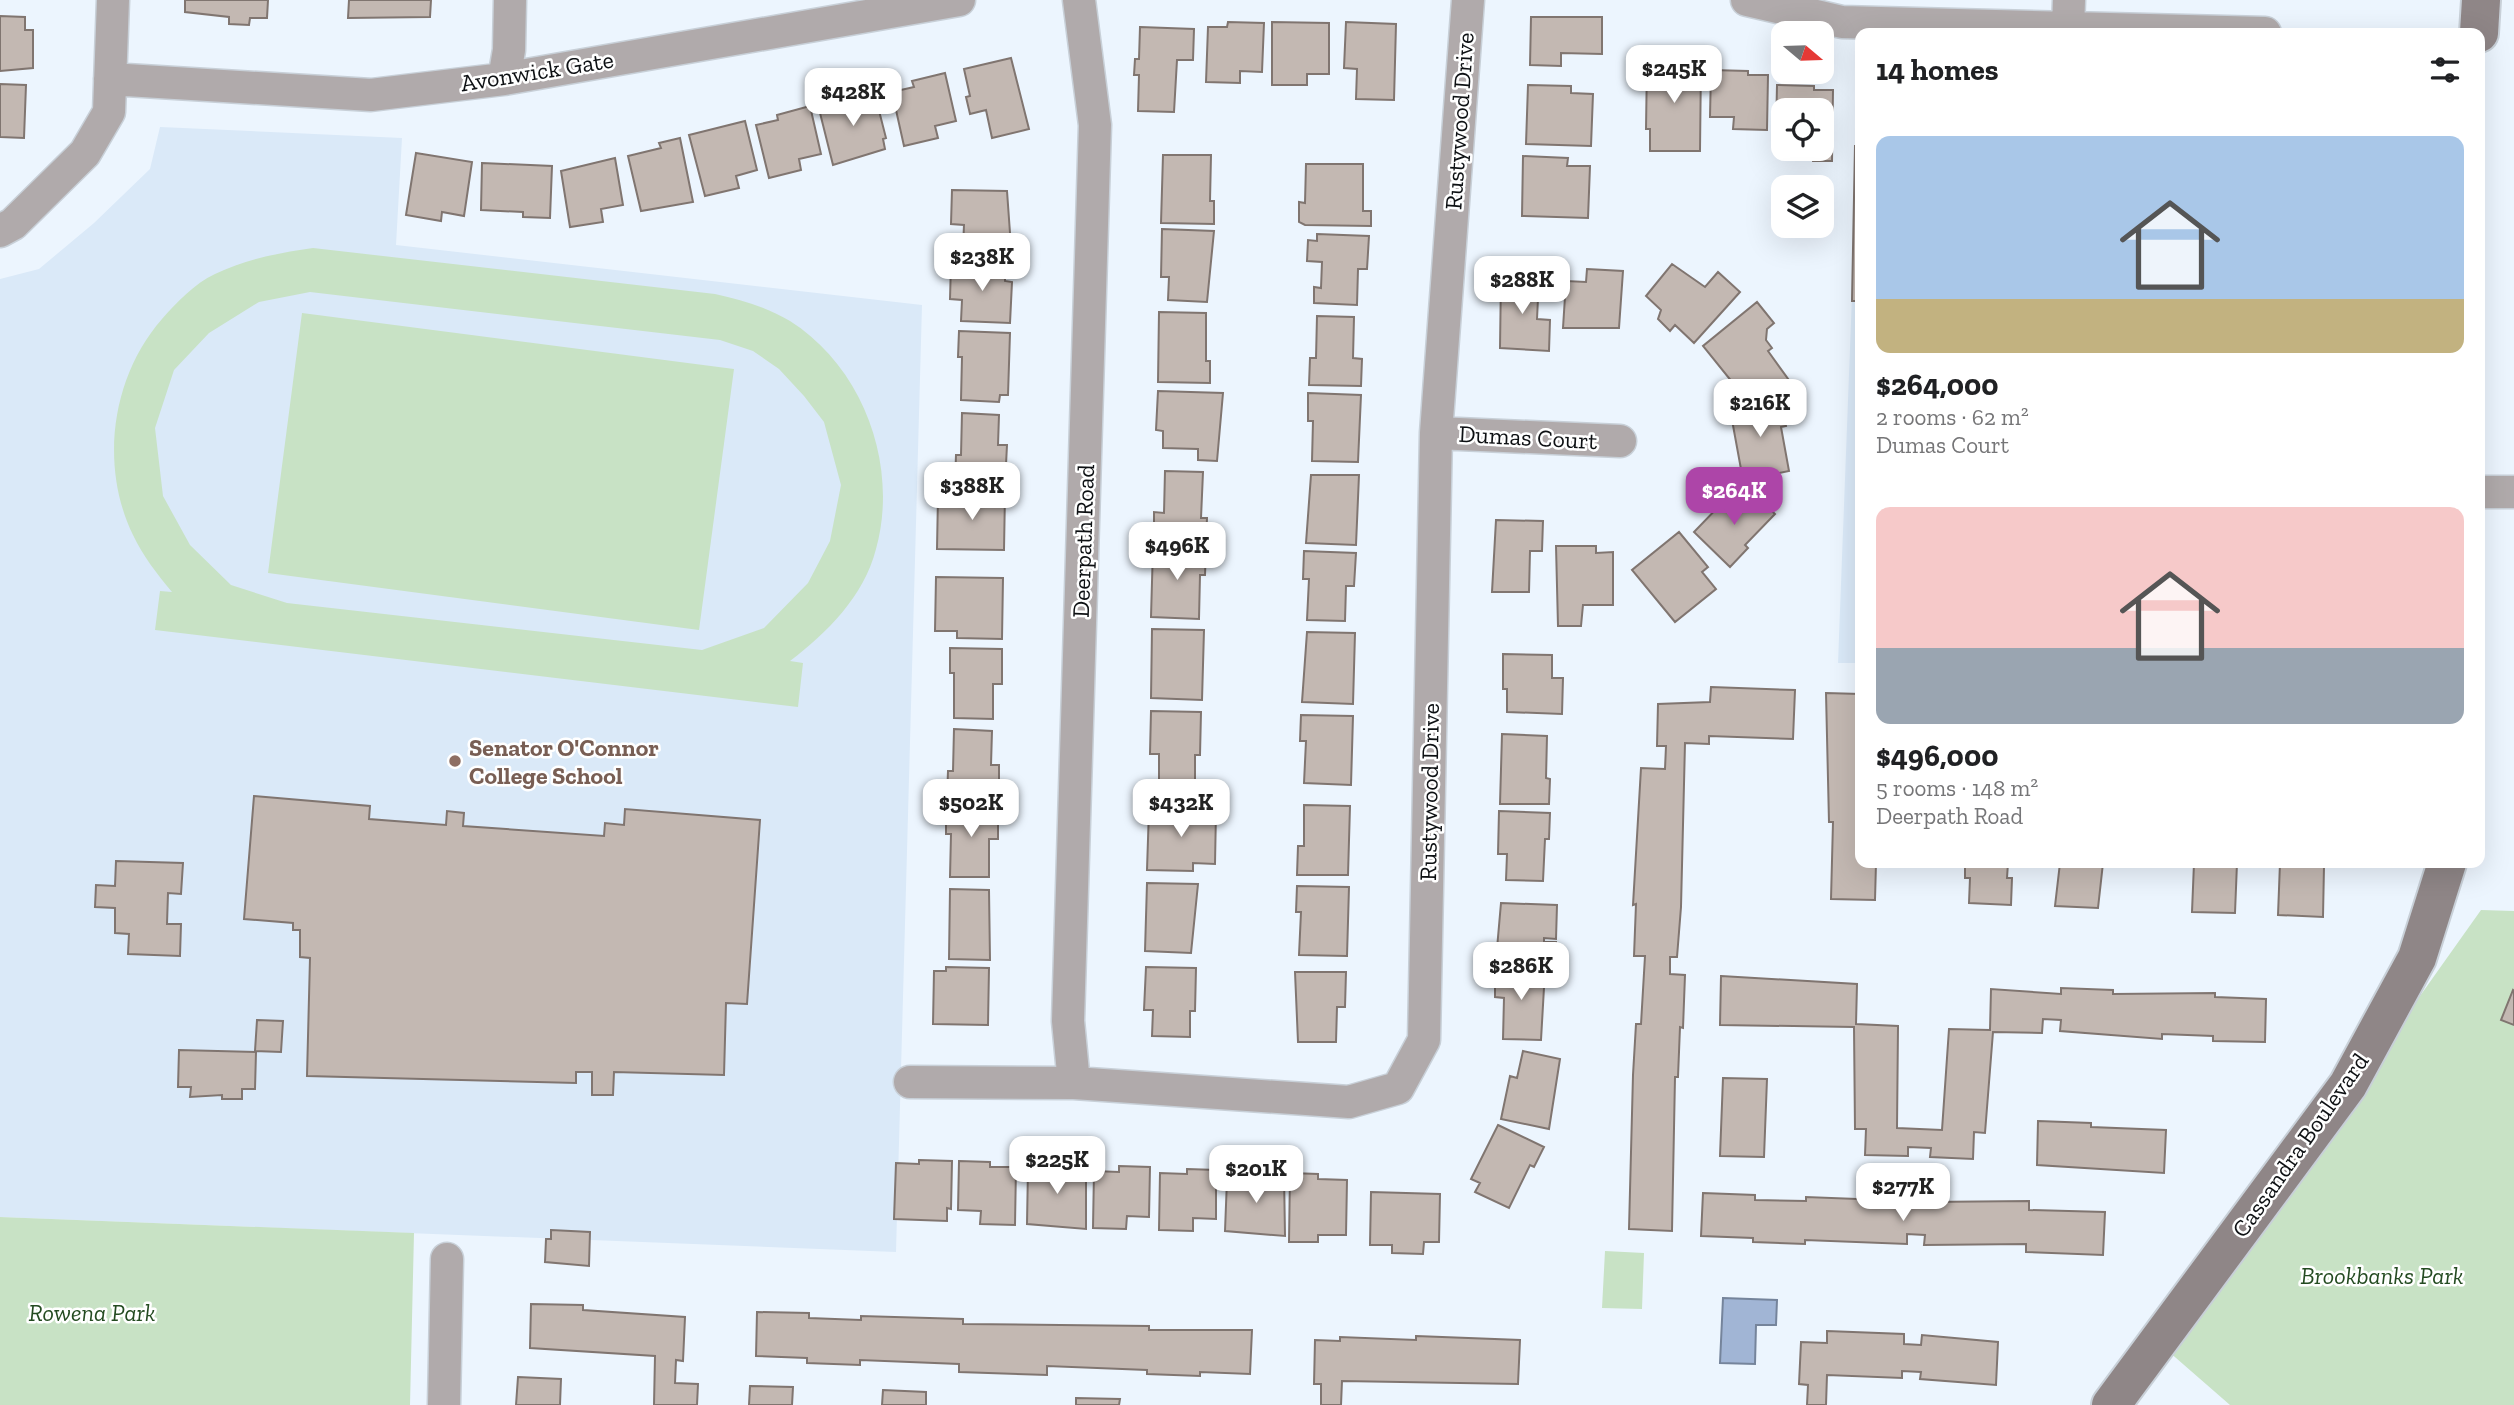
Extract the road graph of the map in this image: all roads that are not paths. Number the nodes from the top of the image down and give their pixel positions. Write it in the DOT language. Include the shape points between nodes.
graph roads {
  1 [pos="113,0"];
  2 [pos="510,0"];
  3 [pos="959,0"];
  4 [pos="1079,0"];
  5 [pos="1468,0"];
  6 [pos="1747,0"];
  7 [pos="2481,0"];
  8 [pos="2069,15"];
  9 [pos="2211,28"];
  10 [pos="2479,28"];
  11 [pos="110,79"];
  12 [pos="504,79"];
  13 [pos="0,231"];
  14 [pos="1436,433"];
  15 [pos="1620,441"];
  16 [pos="2485,492"];
  17 [pos="2514,492"];
  18 [pos="2445,868"];
  19 [pos="910,1082"];
  20 [pos="1074,1083"];
  21 [pos="447,1259"];
  22 [pos="444,1405"];
  23 [pos="2111,1405"];
  1 -- 11 [label="street"];
  2 -- 12 [label="street"];
  3 -- 12 [label="street, Avonwick Gate"];
  4 -- 20 [label="street, Deerpath Road" via="1095,125 1068,1021"];
  5 -- 14 [label="street, Rustywood Drive"];
  6 -- 8 [label="street" via="1842,22"];
  7 -- 10 [label="street"];
  8 -- 9 [label="street"];
  11 -- 12 [label="street, Avonwick Gate" via="371,95"];
  11 -- 13 [label="street" via="109,112 85,153 13,224"];
  14 -- 15 [label="street, Dumas Court"];
  14 -- 20 [label="street, Rustywood Drive" via="1424,1040 1398,1088 1349,1102"];
  16 -- 17 [label="street"];
  18 -- 23 [label="street, Cassandra Boulevard" via="2417,958 2348,1085"];
  19 -- 20 [label="street, Rustywood Drive"];
  21 -- 22 [label="street"];
}
